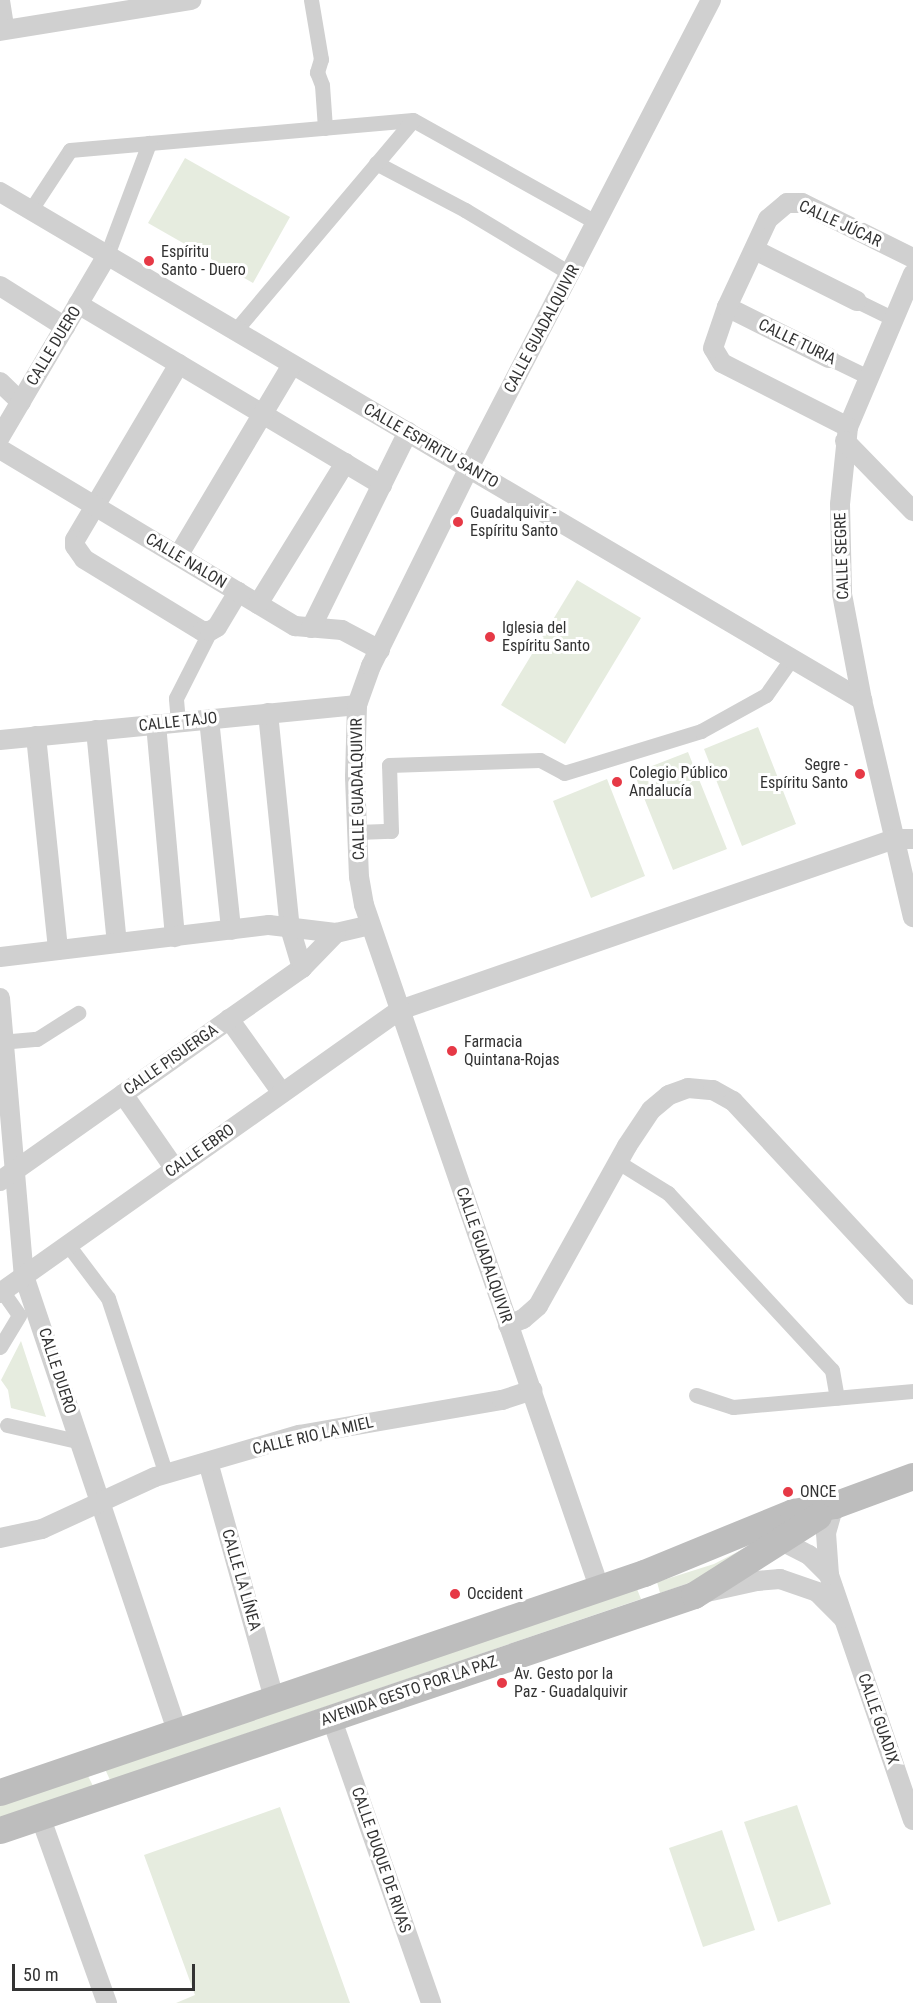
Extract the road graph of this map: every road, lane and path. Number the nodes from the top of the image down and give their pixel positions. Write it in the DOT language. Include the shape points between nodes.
graph roads {
  1 [pos="2,0"];
  2 [pos="192,0"];
  3 [pos="311,0"];
  4 [pos="711,0"];
  5 [pos="4,31"];
  6 [pos="412,120"];
  7 [pos="325,128"];
  8 [pos="149,143"];
  9 [pos="376,164"];
  10 [pos="0,192"];
  11 [pos="30,211"];
  12 [pos="597,223"];
  13 [pos="754,250"];
  14 [pos="107,255"];
  15 [pos="913,258"];
  16 [pos="571,274"];
  17 [pos="913,274"];
  18 [pos="0,286"];
  19 [pos="857,301"];
  20 [pos="78,304"];
  21 [pos="727,307"];
  22 [pos="894,319"];
  23 [pos="65,327"];
  24 [pos="234,332"];
  25 [pos="829,357"];
  26 [pos="179,364"];
  27 [pos="292,364"];
  28 [pos="868,377"];
  29 [pos="0,382"];
  30 [pos="21,402"];
  31 [pos="262,414"];
  32 [pos="408,432"];
  33 [pos="847,434"];
  34 [pos="0,437"];
  35 [pos="0,449"];
  36 [pos="345,463"];
  37 [pos="469,468"];
  38 [pos="382,485"];
  39 [pos="95,506"];
  40 [pos="913,512"];
  41 [pos="178,556"];
  42 [pos="238,592"];
  43 [pos="258,604"];
  44 [pos="311,627"];
  45 [pos="210,631"];
  46 [pos="380,650"];
  47 [pos="792,658"];
  48 [pos="862,700"];
  49 [pos="357,705"];
  50 [pos="268,713"];
  51 [pos="209,719"];
  52 [pos="178,722"];
  53 [pos="156,724"];
  54 [pos="96,730"];
  55 [pos="36,736"];
  56 [pos="0,740"];
  57 [pos="357,832"];
  58 [pos="903,839"];
  59 [pos="913,917"];
  60 [pos="370,925"];
  61 [pos="290,928"];
  62 [pos="231,930"];
  63 [pos="336,933"];
  64 [pos="175,937"];
  65 [pos="117,943"];
  66 [pos="58,950"];
  67 [pos="0,957"];
  68 [pos="302,968"];
  69 [pos="0,998"];
  70 [pos="400,1010"];
  71 [pos="78,1013"];
  72 [pos="229,1019"];
  73 [pos="2,1042"];
  74 [pos="282,1093"];
  75 [pos="123,1094"];
  76 [pos="618,1162"];
  77 [pos="175,1169"];
  78 [pos="8,1175"];
  79 [pos="68,1245"];
  80 [pos="24,1276"];
  81 [pos="1,1292"];
  82 [pos="913,1295"];
  83 [pos="28,1312"];
  84 [pos="508,1325"];
  85 [pos="0,1347"];
  86 [pos="532,1390"];
  87 [pos="913,1391"];
  88 [pos="696,1395"];
  89 [pos="837,1398"];
  90 [pos="7,1425"];
  91 [pos="81,1442"];
  92 [pos="208,1462"];
  93 [pos="166,1474"];
  94 [pos="913,1476"];
  95 [pos="101,1502"];
  96 [pos="834,1505"];
  97 [pos="743,1533"];
  98 [pos="0,1538"];
  99 [pos="780,1539"];
  100 [pos="830,1575"];
  101 [pos="599,1587"];
  102 [pos="694,1595"];
  103 [pos="843,1618"];
  104 [pos="274,1699"];
  105 [pos="331,1717"];
  106 [pos="177,1731"];
  107 [pos="904,1765"];
  108 [pos="0,1792"];
  109 [pos="40,1816"];
  110 [pos="913,1820"];
  111 [pos="0,1830"];
  112 [pos="107,2003"];
  113 [pos="431,2003"];
  1 -- 5 [label="street"];
  2 -- 5 [label="street"];
  3 -- 7 [label="street" via="321,59 317,72 322,85"];
  4 -- 12 [label="street, CALLE GUADALQUIVIR"];
  6 -- 7 [label="street"];
  6 -- 9 [label="street"];
  6 -- 12 [label="street"];
  7 -- 8 [label="street"];
  8 -- 11 [label="street" via="70,150"];
  8 -- 14 [label="street"];
  9 -- 16 [label="street" via="465,210"];
  9 -- 24 [label="street"];
  10 -- 11 [label="street, CALLE ESPIRITU SANTO"];
  11 -- 14 [label="street, CALLE ESPIRITU SANTO"];
  12 -- 16 [label="street, CALLE GUADALQUIVIR"];
  13 -- 15 [label="street, CALLE JÚCAR" via="768,219 780,207 796,202"];
  13 -- 19 [label="street"];
  13 -- 21 [label="street"];
  14 -- 20 [label="street, CALLE DUERO"];
  14 -- 24 [label="street, CALLE ESPIRITU SANTO"];
  16 -- 37 [label="street, CALLE GUADALQUIVIR"];
  17 -- 22 [label="street, CALLE SEGRE"];
  18 -- 23 [label="street"];
  19 -- 22 [label="street"];
  20 -- 23 [label="street, CALLE DUERO"];
  20 -- 26 [label="street"];
  21 -- 25 [label="street, CALLE TURIA"];
  21 -- 33 [label="street" via="713,348 722,363"];
  22 -- 28 [label="street, CALLE SEGRE"];
  23 -- 30 [label="street, CALLE DUERO"];
  24 -- 27 [label="street, CALLE ESPIRITU SANTO"];
  25 -- 28 [label="street, CALLE TURIA"];
  26 -- 31 [label="street"];
  26 -- 39 [label="street"];
  27 -- 31 [label="street"];
  27 -- 32 [label="street, CALLE ESPIRITU SANTO"];
  28 -- 33 [label="street, CALLE SEGRE"];
  29 -- 30 [label="street"];
  30 -- 34 [label="street, CALLE DUERO"];
  31 -- 36 [label="street"];
  31 -- 41 [label="street"];
  32 -- 37 [label="street, CALLE ESPIRITU SANTO"];
  32 -- 38 [label="street"];
  33 -- 40 [label="street"];
  33 -- 48 [label="street, CALLE SEGRE" via="840,504 842,594"];
  35 -- 39 [label="street, CALLE NALON"];
  36 -- 38 [label="street"];
  36 -- 43 [label="street"];
  37 -- 46 [label="street, CALLE GUADALQUIVIR"];
  37 -- 47 [label="street, CALLE ESPIRITU SANTO"];
  38 -- 44 [label="street"];
  39 -- 41 [label="street, CALLE NALON"];
  39 -- 45 [label="street" via="75,540 80,556 202,631"];
  41 -- 42 [label="street, CALLE NALON"];
  42 -- 43 [label="street, CALLE NALON"];
  42 -- 45 [label="street" via="217,627"];
  43 -- 44 [label="street, CALLE NALON" via="295,626"];
  44 -- 46 [label="street, CALLE NALON" via="342,630"];
  45 -- 52 [label="street" via="176,698"];
  46 -- 49 [label="street, CALLE GUADALQUIVIR"];
  47 -- 48 [label="street, CALLE ESPIRITU SANTO"];
  47 -- 57 [label="street" via="766,695 701,731 564,773 540,760 388,765 391,831"];
  48 -- 58 [label="street, CALLE SEGRE"];
  49 -- 50 [label="street, CALLE TAJO"];
  49 -- 57 [label="street, CALLE GUADALQUIVIR"];
  50 -- 51 [label="street, CALLE TAJO"];
  50 -- 61 [label="street"];
  51 -- 52 [label="street, CALLE TAJO"];
  51 -- 62 [label="street"];
  52 -- 53 [label="street, CALLE TAJO"];
  53 -- 54 [label="street, CALLE TAJO"];
  53 -- 64 [label="street"];
  54 -- 55 [label="street, CALLE TAJO"];
  54 -- 65 [label="street"];
  55 -- 56 [label="street, CALLE TAJO"];
  55 -- 66 [label="street"];
  57 -- 60 [label="street, CALLE GUADALQUIVIR" via="359,877"];
  58 -- 59 [label="street, CALLE SEGRE"];
  58 -- 70 [label="street, CALLE EBRO"];
  60 -- 63 [label="street"];
  60 -- 70 [label="street, CALLE GUADALQUIVIR"];
  61 -- 62 [label="street"];
  61 -- 63 [label="street"];
  61 -- 68 [label="street"];
  62 -- 64 [label="street"];
  63 -- 68 [label="street, CALLE PISUERGA"];
  64 -- 65 [label="street"];
  65 -- 66 [label="street"];
  66 -- 67 [label="street"];
  68 -- 72 [label="street, CALLE PISUERGA"];
  69 -- 73 [label="street, CALLE DUERO"];
  70 -- 74 [label="street, CALLE EBRO"];
  70 -- 84 [label="street, CALLE GUADALQUIVIR"];
  71 -- 73 [label="street" via="37,1039"];
  72 -- 74 [label="street"];
  72 -- 75 [label="street, CALLE PISUERGA"];
  73 -- 78 [label="street, CALLE DUERO"];
  74 -- 77 [label="street, CALLE EBRO"];
  75 -- 77 [label="street"];
  75 -- 78 [label="street, CALLE PISUERGA"];
  76 -- 82 [label="street" via="651,1110 669,1095 688,1088 713,1090 734,1101"];
  76 -- 84 [label="street" via="538,1306 524,1319"];
  76 -- 89 [label="street" via="668,1193 825,1362 832,1370"];
  77 -- 79 [label="street, CALLE EBRO"];
  78 -- 80 [label="street, CALLE DUERO"];
  79 -- 80 [label="street, CALLE EBRO"];
  79 -- 93 [label="street" via="108,1298"];
  80 -- 81 [label="street, CALLE EBRO"];
  80 -- 83 [label="street, CALLE DUERO"];
  81 -- 83 [label="street"];
  83 -- 85 [label="street"];
  83 -- 91 [label="street, CALLE DUERO"];
  84 -- 86 [label="street, CALLE GUADALQUIVIR"];
  86 -- 92 [label="street, CALLE RIO LA MIEL" via="502,1400 299,1435"];
  86 -- 101 [label="street, CALLE GUADALQUIVIR"];
  87 -- 89 [label="street"];
  88 -- 89 [label="street" via="733,1407"];
  90 -- 91 [label="street"];
  91 -- 95 [label="street, CALLE DUERO"];
  92 -- 93 [label="street, CALLE RIO LA MIEL"];
  92 -- 104 [label="street, CALLE LA LÍNEA"];
  93 -- 95 [label="street, CALLE RIO LA MIEL"];
  94 -- 96 [label="main road, AVENIDA GESTO POR LA PAZ"];
  95 -- 98 [label="street, CALLE RIO LA MIEL" via="42,1528"];
  95 -- 106 [label="street, CALLE DUERO"];
  96 -- 97 [label="main road, AVENIDA GESTO POR LA PAZ" via="793,1512"];
  96 -- 99 [label="main road, AVENIDA GESTO POR LA PAZ"];
  96 -- 100 [label="street, CALLE GUADIX" via="826,1533"];
  97 -- 99 [label="street, CALLE GUADIX" via="756,1532"];
  97 -- 101 [label="main road, AVENIDA GESTO POR LA PAZ"];
  99 -- 100 [label="street, CALLE GUADIX" via="809,1555"];
  99 -- 102 [label="main road, AVENIDA GESTO POR LA PAZ"];
  100 -- 103 [label="street, CALLE GUADIX"];
  101 -- 104 [label="main road, AVENIDA GESTO POR LA PAZ"];
  102 -- 103 [label="street, CALLE GUADIX" via="780,1579 817,1592"];
  102 -- 105 [label="main road, AVENIDA GESTO POR LA PAZ"];
  103 -- 107 [label="street, CALLE GUADIX"];
  104 -- 106 [label="main road, AVENIDA GESTO POR LA PAZ"];
  105 -- 109 [label="main road, AVENIDA GESTO POR LA PAZ"];
  105 -- 113 [label="street, CALLE DUQUE DE RIVAS"];
  106 -- 108 [label="main road, AVENIDA GESTO POR LA PAZ"];
  107 -- 110 [label="street, CALLE GUADIX"];
  109 -- 111 [label="main road, AVENIDA GESTO POR LA PAZ"];
  109 -- 112 [label="street"];
}
